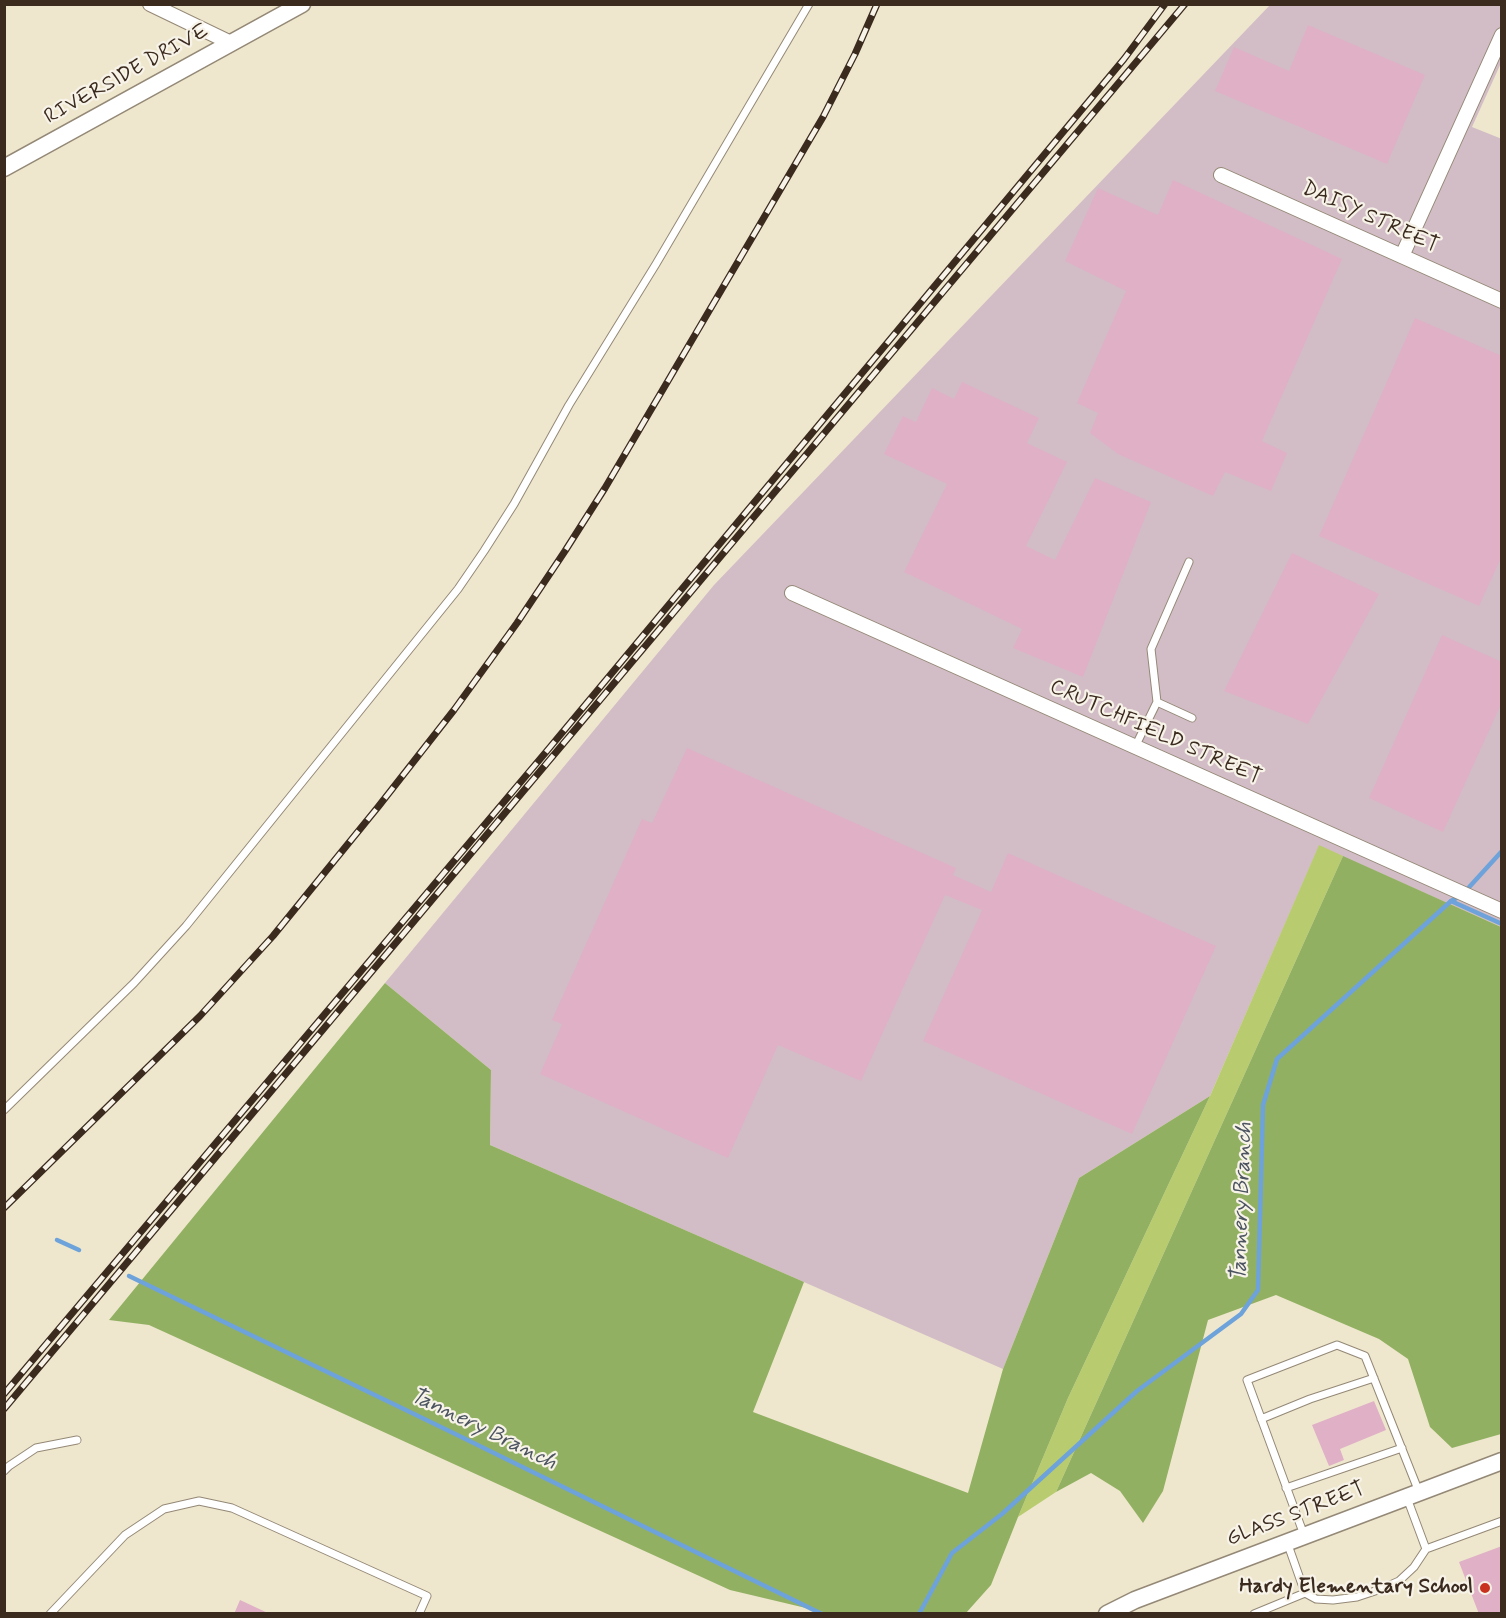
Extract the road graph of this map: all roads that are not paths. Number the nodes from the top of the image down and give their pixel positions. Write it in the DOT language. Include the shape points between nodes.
graph roads {
  1 [pos="150,4"];
  2 [pos="302,4"];
  3 [pos="809,4"];
  4 [pos="1502,35"];
  5 [pos="231,43"];
  6 [pos="4,168"];
  7 [pos="1221,175"];
  8 [pos="1402,256"];
  9 [pos="1502,300"];
  10 [pos="1189,562"];
  11 [pos="792,593"];
  12 [pos="1157,702"];
  13 [pos="1192,718"];
  14 [pos="1135,747"];
  15 [pos="1502,911"];
  16 [pos="4,1110"];
  17 [pos="1374,1378"];
  18 [pos="1261,1419"];
  19 [pos="77,1440"];
  20 [pos="1402,1448"];
  21 [pos="1502,1461"];
  22 [pos="4,1471"];
  23 [pos="1286,1488"];
  24 [pos="1413,1495"];
  25 [pos="1502,1521"];
  26 [pos="1304,1536"];
  27 [pos="1287,1542"];
  28 [pos="1426,1549"];
  29 [pos="1305,1593"];
  30 [pos="50,1614"];
  31 [pos="419,1614"];
  32 [pos="1107,1614"];
  33 [pos="1254,1614"];
  1 -- 5 [label="street"];
  2 -- 5 [label="street, RIVERSIDE DRIVE"];
  3 -- 16 [label="lane" via="514,504 458,589 186,926 134,983"];
  4 -- 8 [label="street"];
  5 -- 6 [label="street, RIVERSIDE DRIVE"];
  7 -- 8 [label="street, DAISY STREET"];
  8 -- 9 [label="street, DAISY STREET"];
  10 -- 12 [label="lane" via="1151,649"];
  11 -- 14 [label="street, CRUTCHFIELD STREET"];
  12 -- 13 [label="lane"];
  12 -- 14 [label="lane"];
  14 -- 15 [label="street, CRUTCHFIELD STREET"];
  17 -- 18 [label="lane"];
  17 -- 18 [label="lane" via="1365,1356 1337,1345 1247,1380"];
  17 -- 20 [label="lane"];
  18 -- 23 [label="lane"];
  19 -- 22 [label="lane" via="36,1448"];
  20 -- 23 [label="lane"];
  20 -- 24 [label="lane"];
  21 -- 24 [label="street, GLASS STREET"];
  23 -- 26 [label="lane"];
  24 -- 26 [label="street, GLASS STREET"];
  24 -- 28 [label="lane"];
  25 -- 28 [label="lane"];
  26 -- 27 [label="street, GLASS STREET"];
  27 -- 29 [label="lane"];
  27 -- 32 [label="street, GLASS STREET"];
  28 -- 29 [label="lane" via="1399,1581 1381,1589 1333,1600 1316,1599"];
  29 -- 33 [label="lane"];
  30 -- 31 [label="lane" via="125,1535 164,1509 199,1501 232,1508 427,1596"];
}
